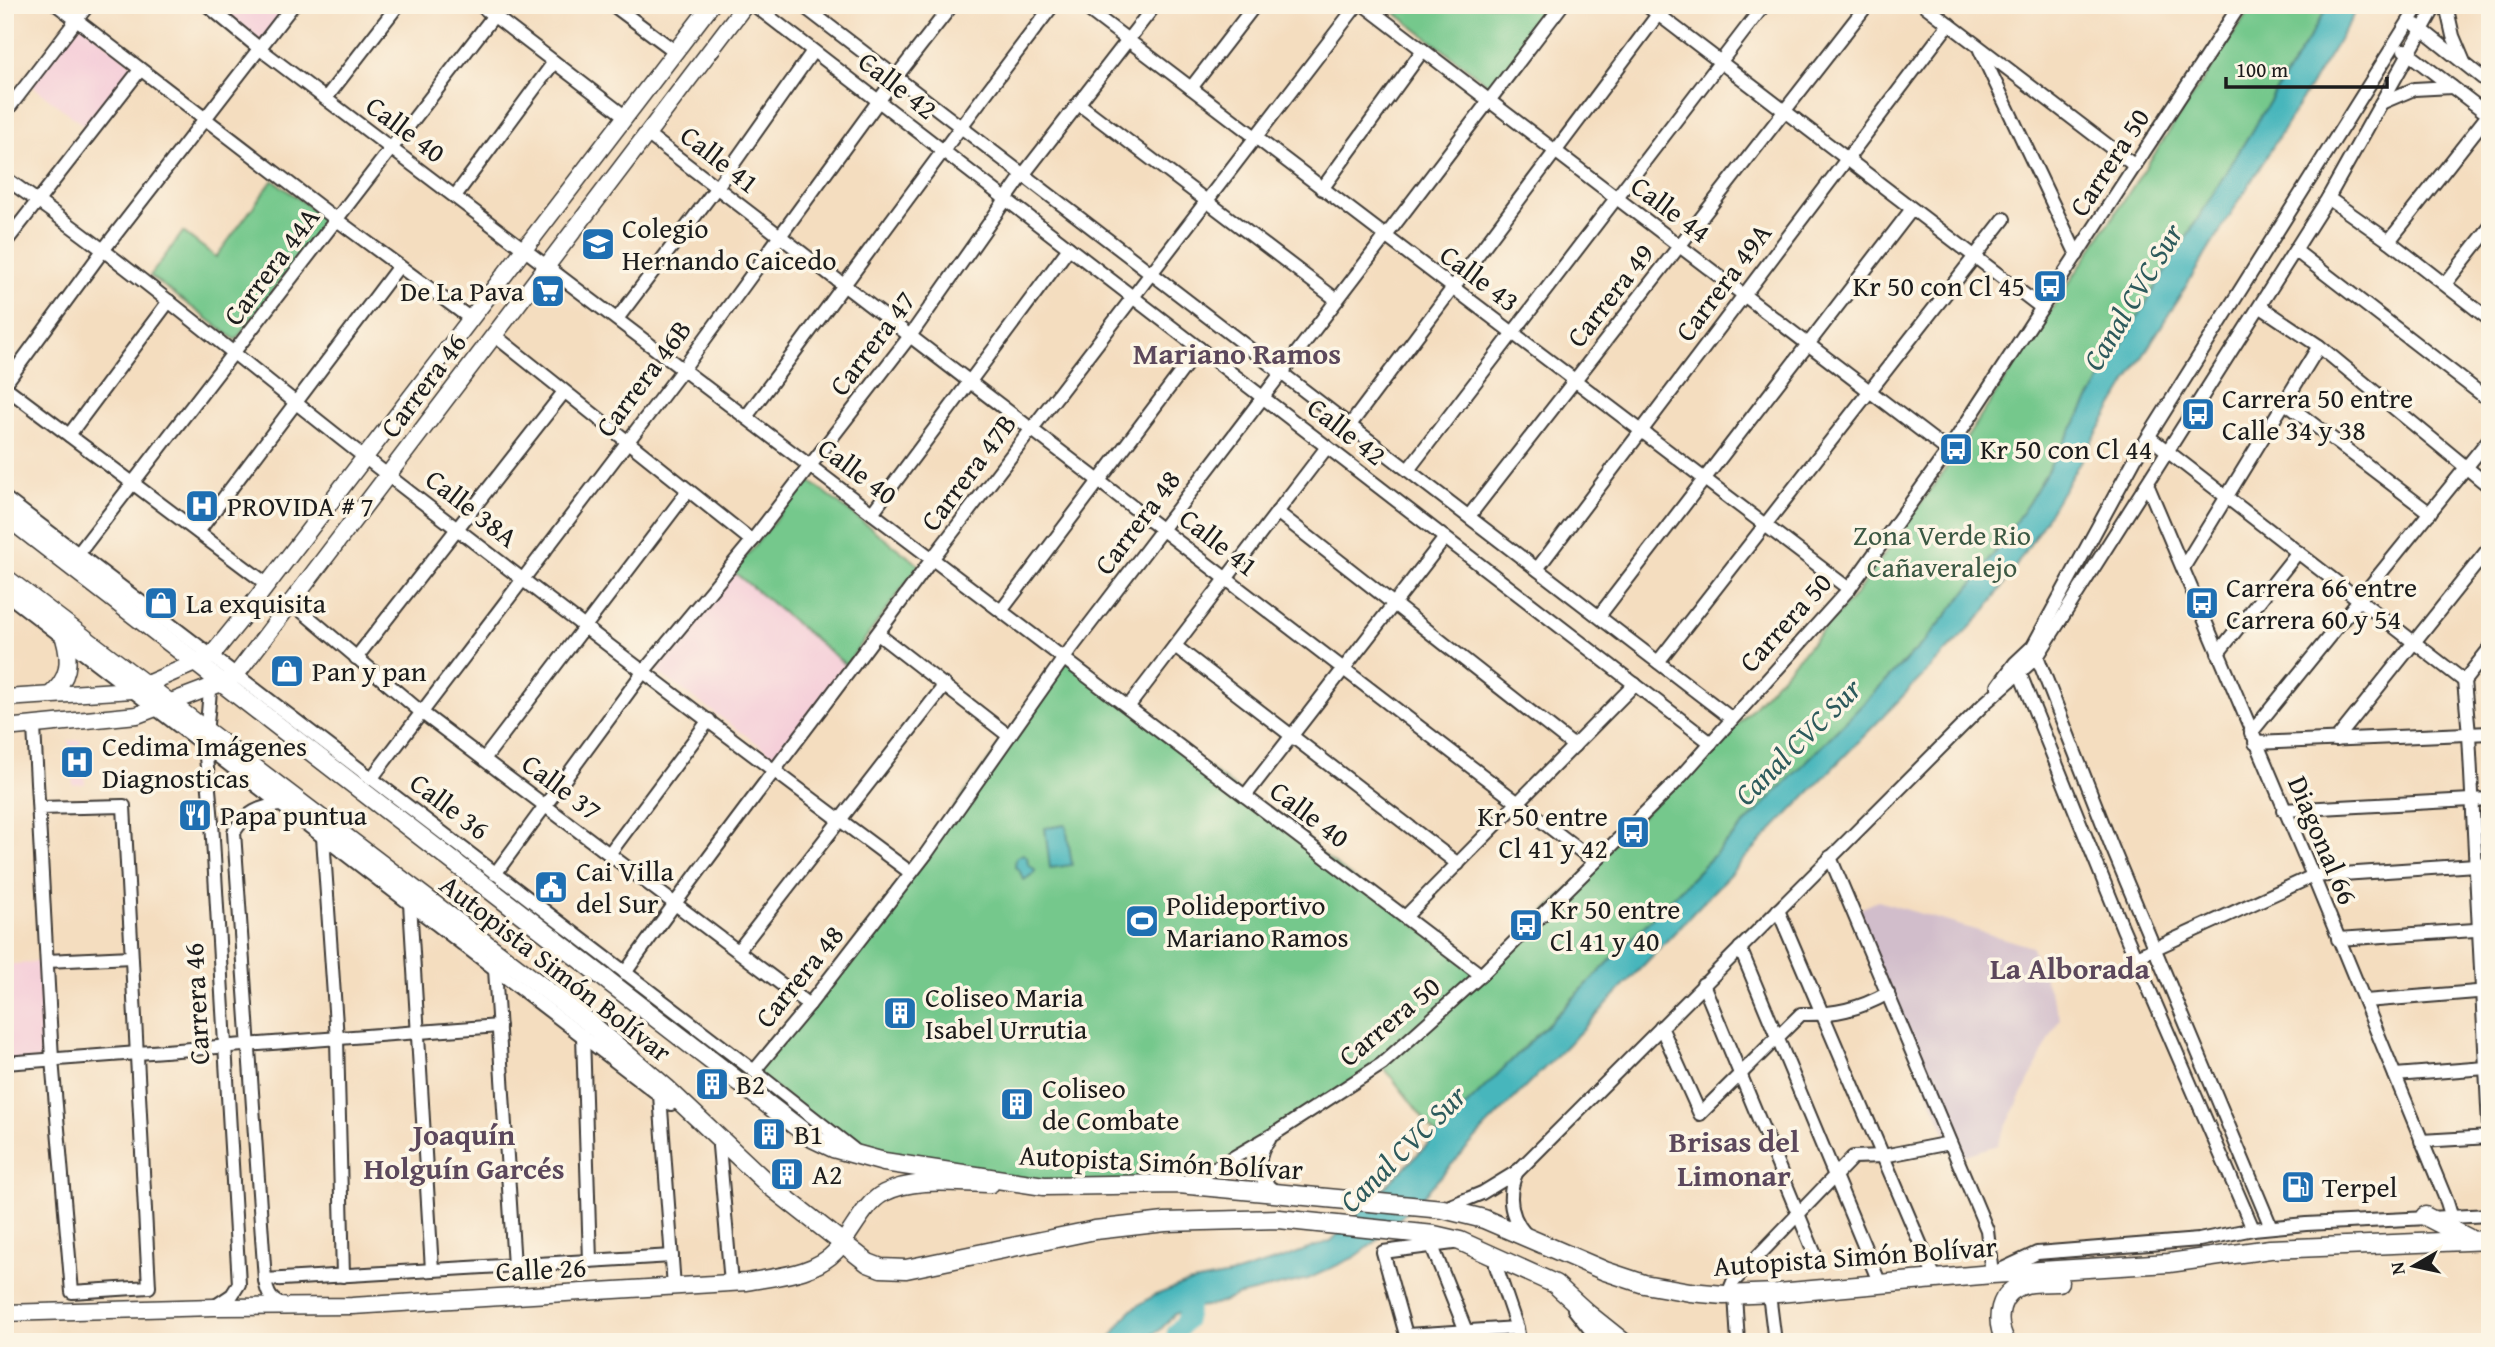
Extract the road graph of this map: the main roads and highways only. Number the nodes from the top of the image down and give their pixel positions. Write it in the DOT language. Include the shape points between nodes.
graph roads {
  1 [pos="711,5"];
  2 [pos="745,5"];
  3 [pos="5,515"];
  4 [pos="5,578"];
  5 [pos="64,639"];
  6 [pos="215,673"];
  7 [pos="139,687"];
  8 [pos="50,695"];
  9 [pos="5,698"];
  10 [pos="164,707"];
  11 [pos="5,728"];
  12 [pos="1044,1186"];
  13 [pos="2425,1216"];
  14 [pos="855,1224"];
  15 [pos="2471,1240"];
  16 [pos="2490,1240"];
  17 [pos="841,1244"];
  18 [pos="862,1259"];
  19 [pos="2169,1263"];
  20 [pos="5,1313"];
  21 [pos="1623,1342"];
  22 [pos="2006,1342"];
  1 -- 6 [label="main road, Carrera 46" via="268,585"];
  2 -- 6 [label="main road, Carrera 46" via="290,603"];
  3 -- 6 [label="highway, Autopista Simón Bolívar"];
  4 -- 7 [label="highway, Autopista Simón Bolívar"];
  5 -- 8 [label="main road" via="68,671"];
  6 -- 7 [label="main road, Carrera 46"];
  6 -- 10 [label="main road, Carrera 46"];
  6 -- 12 [label="highway, Autopista Simón Bolívar" via="318,748 810,1136 833,1148 884,1162"];
  7 -- 8 [label="main road, Carrera 46"];
  7 -- 10 [label="highway, Autopista Simón Bolívar"];
  8 -- 9 [label="main road, Carrera 46"];
  10 -- 11 [label="main road, Carrera 46" via="116,719"];
  10 -- 17 [label="highway, Autopista Simón Bolívar" via="591,1024"];
  12 -- 14 [label="main road, Calle 26" via="911,1185 881,1195"];
  12 -- 19 [label="highway, Autopista Simón Bolívar" via="1179,1184 1435,1208 1484,1219 1644,1284 1690,1293 1769,1294 1992,1273"];
  13 -- 15 [label="highway"];
  14 -- 17 [label="main road, Calle 26"];
  14 -- 18 [label="main road"];
  15 -- 16 [label="highway, Autopista Simón Bolívar"];
  15 -- 19 [label="highway, Autopista Simón Bolívar" via="2270,1249"];
  17 -- 18 [label="highway, Autopista Simón Bolívar"];
  17 -- 20 [label="main road, Calle 26" via="819,1265 731,1283 352,1306"];
  18 -- 21 [label="highway, Autopista Simón Bolívar" via="880,1268 906,1269 1095,1230 1165,1222 1279,1219 1413,1233 1460,1241 1555,1284"];
  19 -- 22 [label="highway" via="2101,1279 2021,1286 2000,1307 1998,1322"];
}
